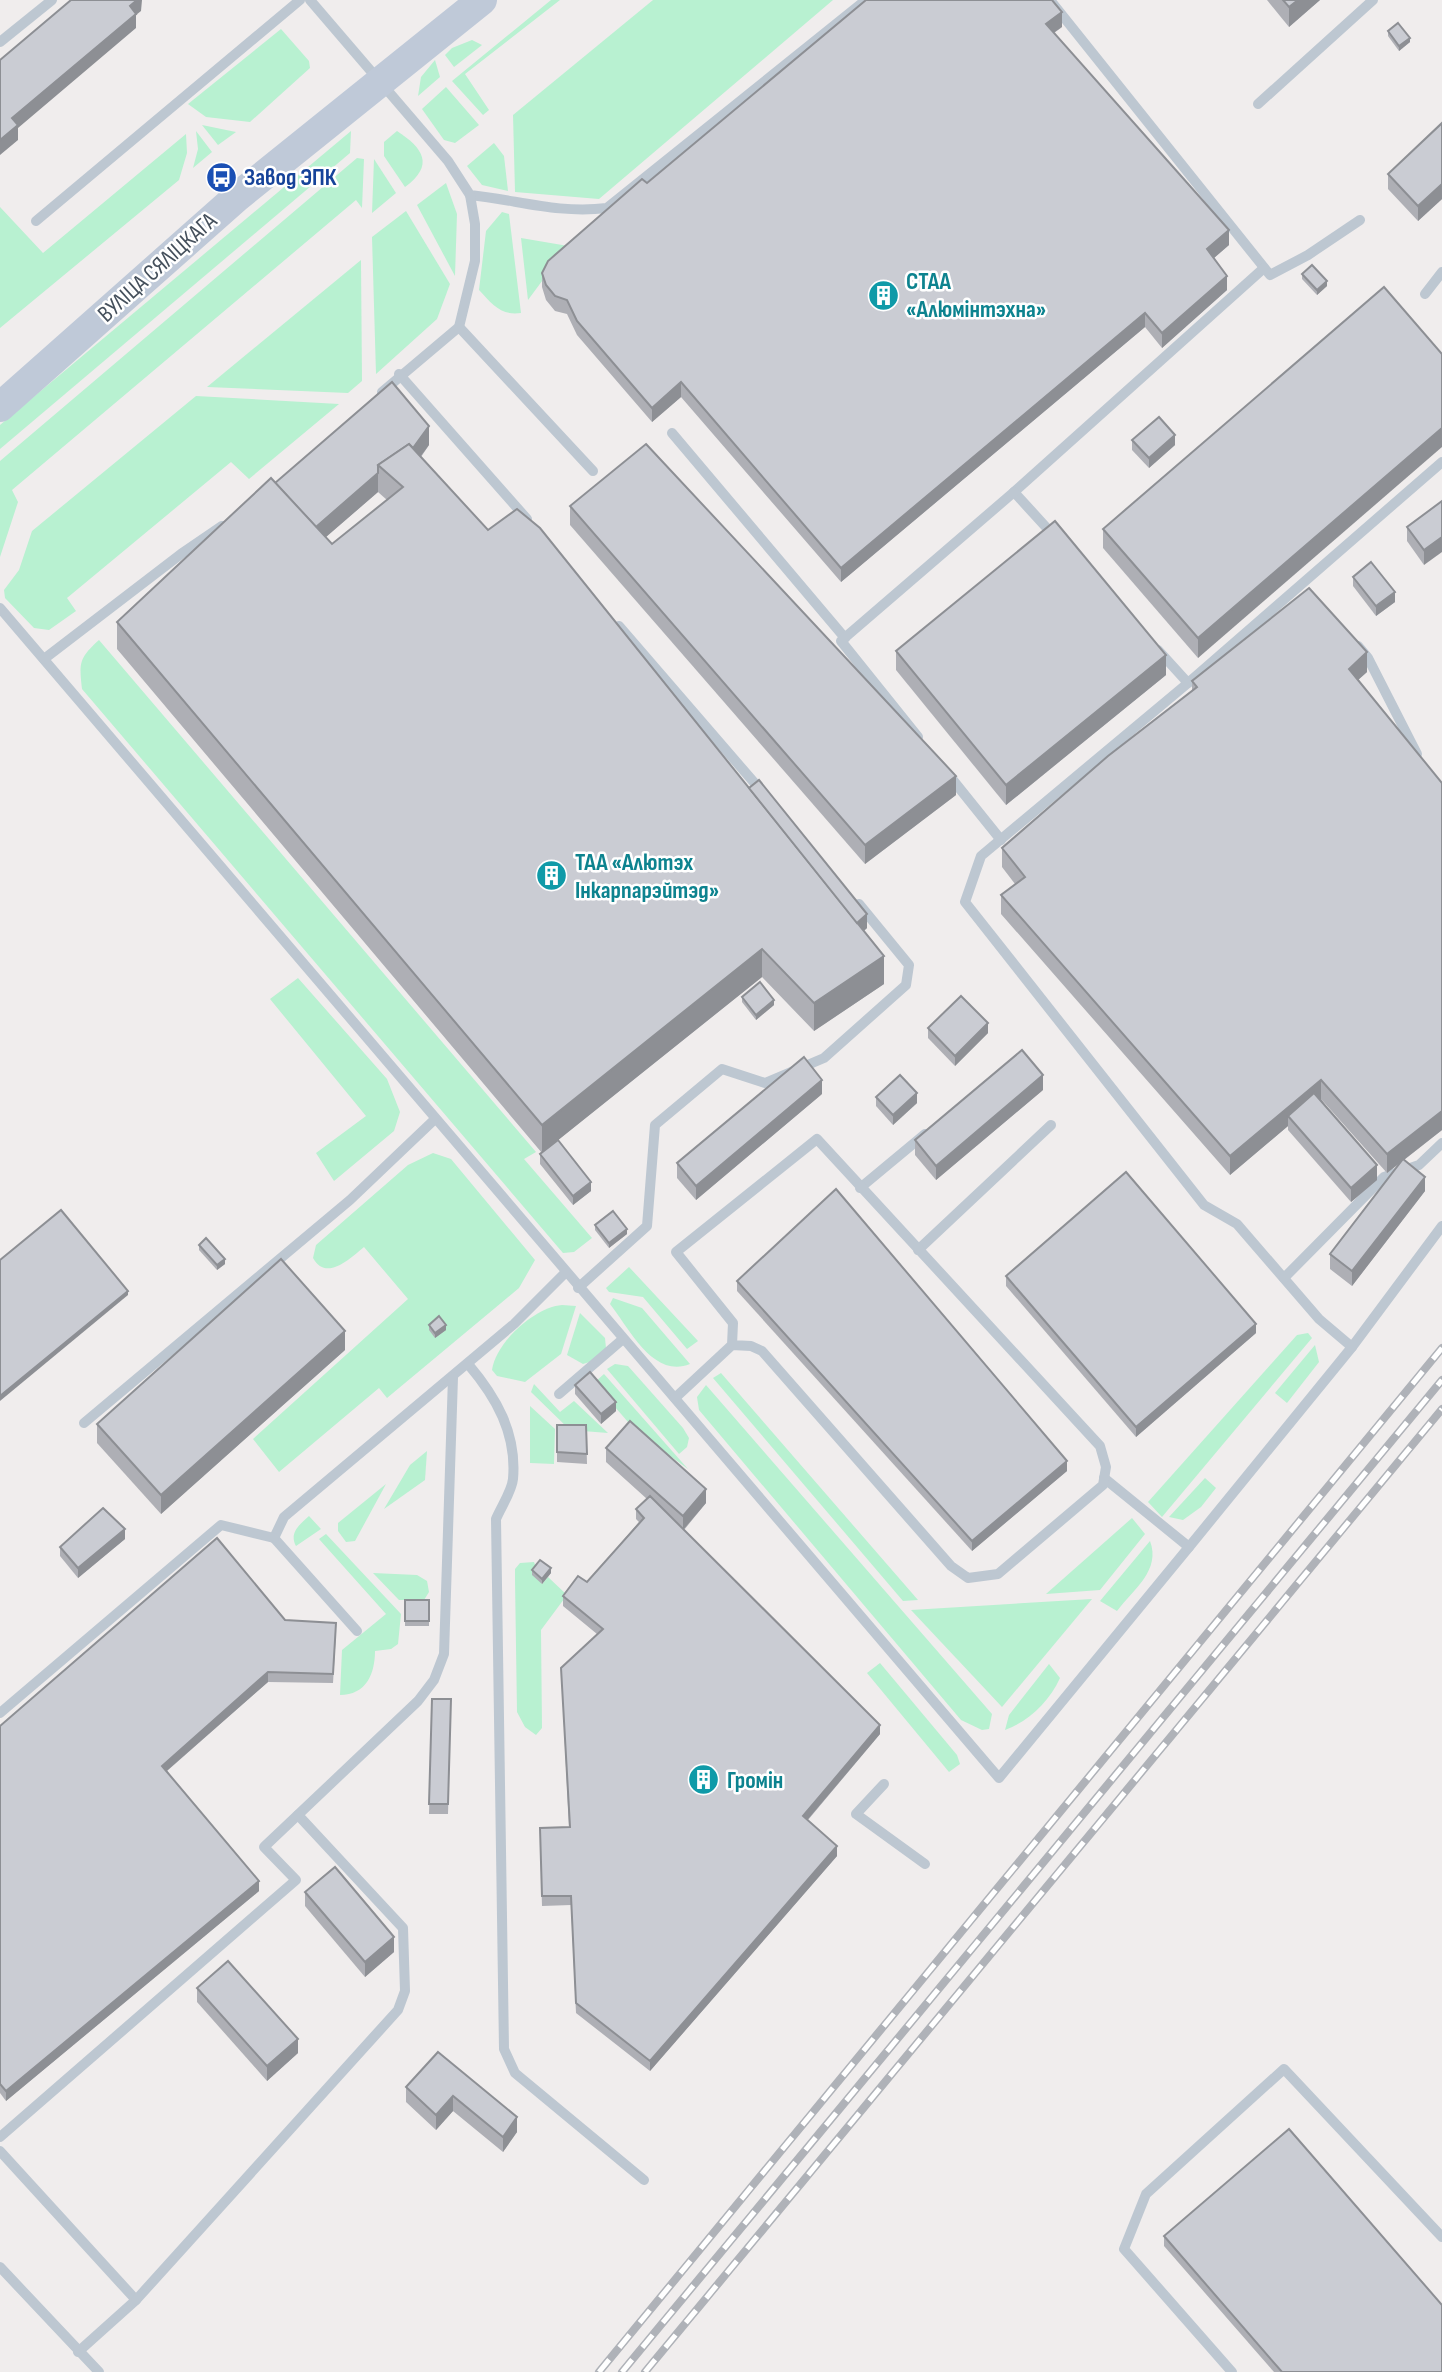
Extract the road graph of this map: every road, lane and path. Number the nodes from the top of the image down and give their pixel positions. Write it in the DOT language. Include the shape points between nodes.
graph roads {
  1 [pos="52,0"];
  2 [pos="300,0"];
  3 [pos="310,0"];
  4 [pos="482,0"];
  5 [pos="1050,0"];
  6 [pos="1373,0"];
  7 [pos="861,4"];
  8 [pos="0,41"];
  9 [pos="379,83"];
  10 [pos="1258,104"];
  11 [pos="470,195"];
  12 [pos="1360,220"];
  13 [pos="36,221"];
  14 [pos="1264,268"];
  15 [pos="1442,272"];
  16 [pos="1425,294"];
  17 [pos="459,327"];
  18 [pos="399,374"];
  19 [pos="373,401"];
  20 [pos="0,407"];
  21 [pos="671,433"];
  22 [pos="1442,462"];
  23 [pos="593,471"];
  24 [pos="1014,492"];
  25 [pos="238,516"];
  26 [pos="536,529"];
  27 [pos="1060,542"];
  28 [pos="1304,582"];
  29 [pos="1312,592"];
  30 [pos="0,608"];
  31 [pos="614,621"];
  32 [pos="845,638"];
  33 [pos="1352,639"];
  34 [pos="1151,643"];
  35 [pos="44,659"];
  36 [pos="1188,682"];
  37 [pos="925,746"];
  38 [pos="942,767"];
  39 [pos="1427,767"];
  40 [pos="775,807"];
  41 [pos="1001,840"];
  42 [pos="846,889"];
  43 [pos="434,1120"];
  44 [pos="1051,1125"];
  45 [pos="934,1126"];
  46 [pos="1442,1143"];
  47 [pos="860,1188"];
  48 [pos="1442,1226"];
  49 [pos="918,1250"];
  50 [pos="565,1273"];
  51 [pos="1284,1278"];
  52 [pos="578,1288"];
  53 [pos="623,1339"];
  54 [pos="732,1345"];
  55 [pos="1352,1347"];
  56 [pos="468,1364"];
  57 [pos="453,1377"];
  58 [pos="559,1394"];
  59 [pos="675,1398"];
  60 [pos="84,1423"];
  61 [pos="1104,1478"];
  62 [pos="274,1538"];
  63 [pos="1189,1547"];
  64 [pos="357,1631"];
  65 [pos="0,1713"];
  66 [pos="884,1784"];
  67 [pos="298,1815"];
  68 [pos="925,1864"];
  69 [pos="0,2137"];
  70 [pos="0,2151"];
  71 [pos="644,2180"];
  72 [pos="1442,2237"];
  73 [pos="0,2267"];
  74 [pos="136,2300"];
  75 [pos="78,2351"];
  76 [pos="99,2372"];
  77 [pos="1232,2372"];
  1 -- 8 [label="lane"];
  2 -- 13 [label="lane"];
  3 -- 9 [label="lane"];
  4 -- 9 [label="main road, ВУЛІЦА СЯЛІЦКАГА"];
  5 -- 14 [label="lane"];
  6 -- 10 [label="lane"];
  7 -- 11 [label="lane" via="607,208 548,210"];
  9 -- 11 [label="lane" via="448,161"];
  9 -- 20 [label="main road, ВУЛІЦА СЯЛІЦКАГА" via="237,197"];
  11 -- 17 [label="lane" via="475,261"];
  12 -- 14 [label="lane" via="1270,275"];
  14 -- 24 [label="lane"];
  15 -- 16 [label="lane"];
  17 -- 18 [label="lane"];
  17 -- 23 [label="lane"];
  18 -- 19 [label="lane"];
  18 -- 26 [label="lane"];
  21 -- 32 [label="lane"];
  22 -- 28 [label="lane"];
  24 -- 27 [label="lane"];
  24 -- 32 [label="lane"];
  25 -- 35 [label="lane"];
  28 -- 29 [label="lane"];
  28 -- 36 [label="lane"];
  30 -- 35 [label="lane"];
  31 -- 40 [label="lane"];
  32 -- 37 [label="lane" via="841,641"];
  33 -- 39 [label="lane" via="1368,658 1413,750"];
  34 -- 36 [label="lane"];
  35 -- 43 [label="lane"];
  36 -- 41 [label="lane"];
  38 -- 41 [label="lane"];
  41 -- 51 [label="lane" via="981,856 965,902 1204,1205 1237,1223"];
  42 -- 52 [label="lane" via="909,965 906,985 824,1058 765,1083 722,1069 655,1125 647,1226"];
  43 -- 50 [label="lane"];
  43 -- 60 [label="lane" via="350,1200"];
  44 -- 49 [label="lane"];
  45 -- 47 [label="lane"];
  46 -- 51 [label="lane" via="1419,1165 1384,1177"];
  47 -- 49 [label="lane"];
  47 -- 54 [label="lane" via="817,1139 676,1252 733,1323"];
  48 -- 55 [label="lane"];
  49 -- 61 [label="lane" via="1100,1446"];
  50 -- 52 [label="lane"];
  50 -- 56 [label="lane"];
  51 -- 55 [label="lane" via="1319,1319"];
  52 -- 53 [label="lane"];
  53 -- 58 [label="lane"];
  53 -- 59 [label="lane"];
  54 -- 59 [label="lane"];
  54 -- 61 [label="lane" via="762,1351 951,1566 968,1578 998,1573 1103,1485"];
  55 -- 63 [label="lane"];
  56 -- 57 [label="lane"];
  56 -- 71 [label="lane" via="493,1394 512,1448 513,1481 496,1519 504,2049 515,2073"];
  57 -- 62 [label="lane" via="284,1517"];
  57 -- 67 [label="lane" via="444,1654 434,1680 418,1701"];
  59 -- 63 [label="lane" via="999,1779"];
  61 -- 63 [label="lane"];
  62 -- 64 [label="lane"];
  62 -- 65 [label="lane" via="221,1525"];
  66 -- 68 [label="lane" via="856,1814"];
  67 -- 69 [label="lane" via="264,1847 296,1880"];
  67 -- 74 [label="lane" via="402,1928 405,1991 398,2010"];
  70 -- 74 [label="lane"];
  72 -- 77 [label="lane" via="1284,2069 1146,2194 1124,2249"];
  73 -- 75 [label="lane"];
  74 -- 75 [label="lane"];
  75 -- 76 [label="lane"];
}
